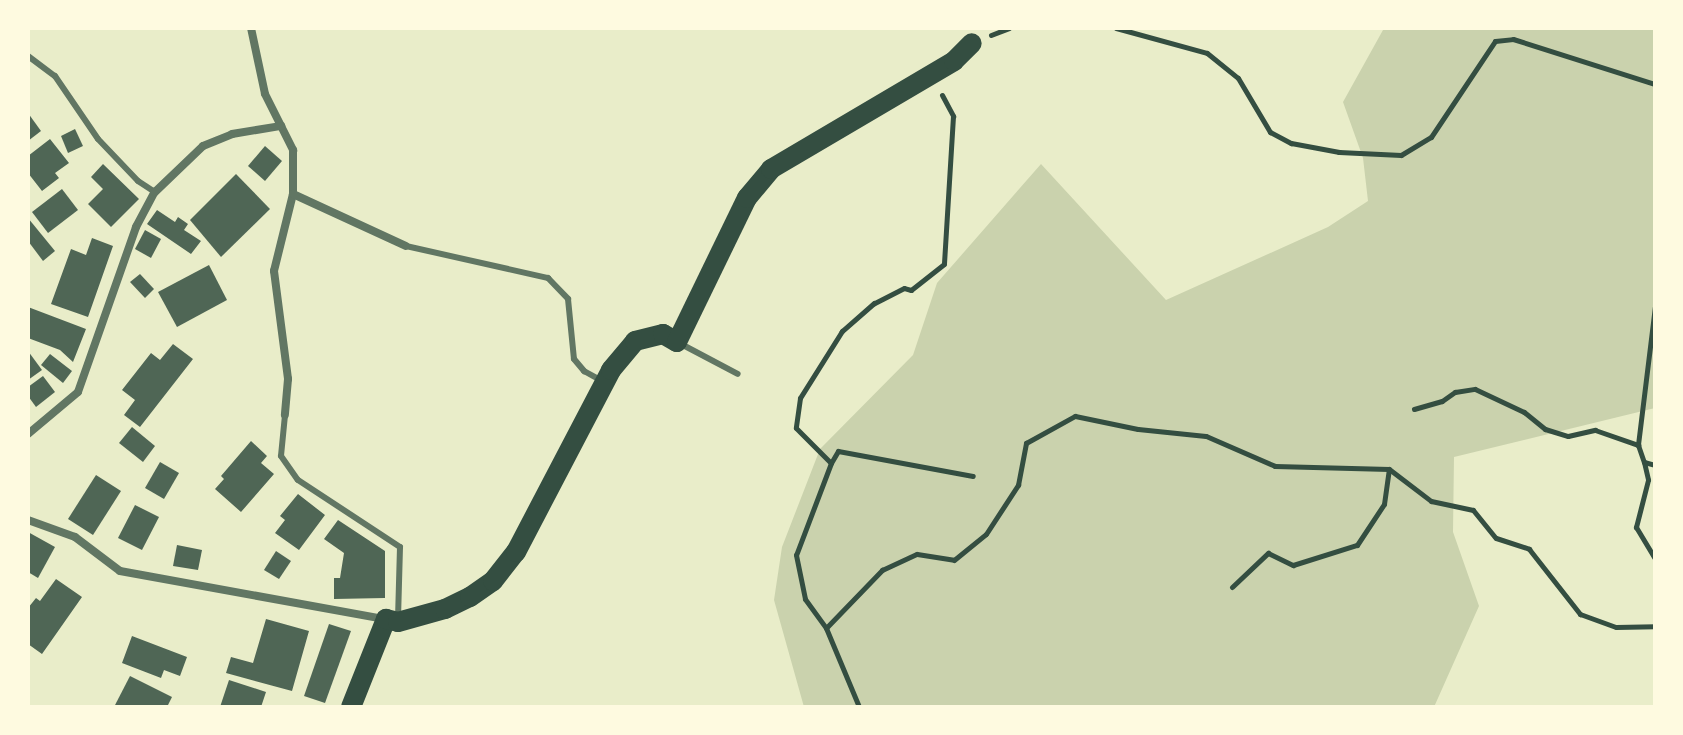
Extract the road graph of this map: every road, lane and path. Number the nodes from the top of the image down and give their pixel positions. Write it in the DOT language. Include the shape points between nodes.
graph roads {
  1 [pos="251,28"];
  2 [pos="1116,28"];
  3 [pos="972,43"];
  4 [pos="28,56"];
  5 [pos="1655,84"];
  6 [pos="904,91"];
  7 [pos="281,126"];
  8 [pos="155,192"];
  9 [pos="293,194"];
  10 [pos="406,246"];
  11 [pos="1655,306"];
  12 [pos="677,342"];
  13 [pos="738,374"];
  14 [pos="605,383"];
  15 [pos="1414,409"];
  16 [pos="285,415"];
  17 [pos="28,434"];
  18 [pos="1638,445"];
  19 [pos="1644,462"];
  20 [pos="831,463"];
  21 [pos="1655,465"];
  22 [pos="1389,469"];
  23 [pos="973,476"];
  24 [pos="28,520"];
  25 [pos="1655,559"];
  26 [pos="1232,587"];
  27 [pos="392,621"];
  28 [pos="1655,626"];
  29 [pos="826,628"];
  30 [pos="351,707"];
  31 [pos="859,707"];
  1 -- 7 [label="street" via="265,94"];
  2 -- 5 [label="path" via="1207,53 1238,78 1270,132 1291,143 1339,152 1401,155 1431,137 1495,41 1513,39"];
  3 -- 6 [label="main road" via="954,61"];
  4 -- 8 [label="lane" via="55,76 98,139"];
  6 -- 12 [label="main road" via="771,169 747,198"];
  6 -- 20 [label="path" via="930,90 943,96 953,116 944,264 911,290 904,288 874,303 842,331 800,398 796,428"];
  7 -- 8 [label="street" via="232,134 203,146"];
  7 -- 9 [label="street" via="293,150"];
  8 -- 17 [label="street" via="136,227 78,392"];
  9 -- 10 [label="street"];
  9 -- 16 [label="street" via="274,271 288,379"];
  10 -- 14 [label="lane" via="548,278 568,299 574,359"];
  11 -- 18 [label="path"];
  12 -- 13 [label="lane"];
  12 -- 14 [label="main road" via="663,334 635,341"];
  14 -- 27 [label="main road" via="516,552 493,581 445,609"];
  15 -- 18 [label="path" via="1475,389 1524,412 1545,429 1568,436 1595,430"];
  16 -- 27 [label="lane" via="281,456 298,480 400,547"];
  18 -- 19 [label="path"];
  19 -- 21 [label="path"];
  19 -- 25 [label="path" via="1648,480 1636,527"];
  20 -- 23 [label="path" via="838,451"];
  20 -- 29 [label="path" via="796,555 805,599"];
  22 -- 26 [label="path" via="1384,504 1357,545 1293,565 1268,553"];
  22 -- 28 [label="path" via="1431,501 1473,510 1496,538 1529,549 1580,614 1616,627"];
  22 -- 29 [label="path" via="1275,466 1206,436 1075,416 1026,443 1018,485 986,534 954,560 917,554 882,570"];
  24 -- 27 [label="street" via="75,537 120,571"];
  27 -- 30 [label="main road"];
  29 -- 31 [label="path"];
}
